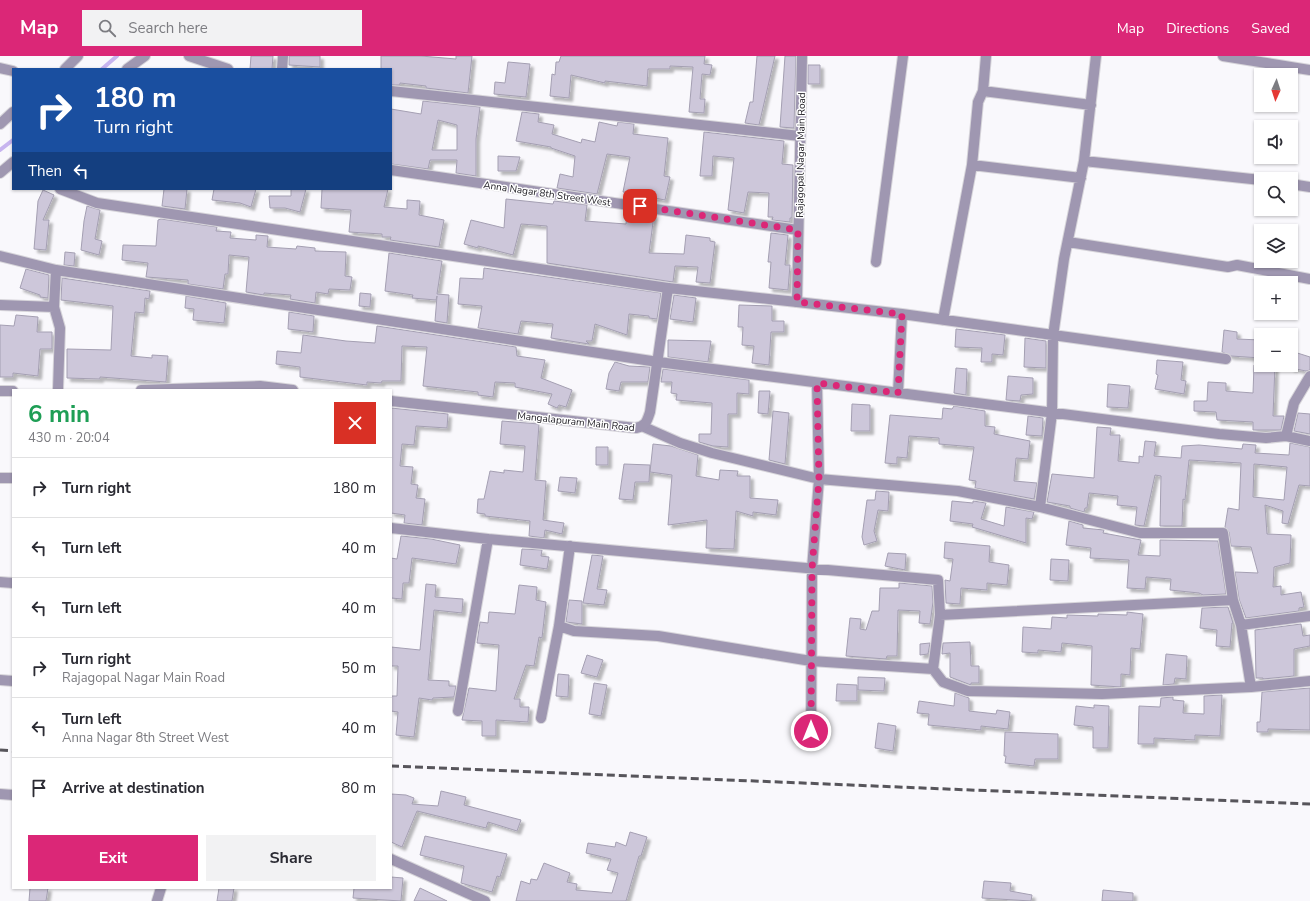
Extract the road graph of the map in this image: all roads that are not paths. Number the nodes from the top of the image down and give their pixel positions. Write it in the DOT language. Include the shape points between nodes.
graph roads {
  1 [pos="78,56"];
  2 [pos="145,56"];
  3 [pos="188,56"];
  4 [pos="283,56"];
  5 [pos="802,56"];
  6 [pos="903,56"];
  7 [pos="986,56"];
  8 [pos="1096,56"];
  9 [pos="1223,56"];
  10 [pos="0,68"];
  11 [pos="66,68"];
  12 [pos="128,68"];
  13 [pos="225,68"];
  14 [pos="282,68"];
  15 [pos="1310,70"];
  16 [pos="12,71"];
  17 [pos="392,91"];
  18 [pos="983,91"];
  19 [pos="1090,105"];
  20 [pos="12,113"];
  21 [pos="0,124"];
  22 [pos="800,136"];
  23 [pos="1084,161"];
  24 [pos="972,165"];
  25 [pos="392,170"];
  26 [pos="1081,178"];
  27 [pos="1254,179"];
  28 [pos="1298,185"];
  29 [pos="1310,187"];
  30 [pos="63,190"];
  31 [pos="798,230"];
  32 [pos="1068,242"];
  33 [pos="0,256"];
  34 [pos="876,262"];
  35 [pos="56,270"];
  36 [pos="1310,279"];
  37 [pos="668,288"];
  38 [pos="797,302"];
  39 [pos="0,305"];
  40 [pos="54,307"];
  41 [pos="902,314"];
  42 [pos="943,320"];
  43 [pos="1053,336"];
  44 [pos="1226,359"];
  45 [pos="658,362"];
  46 [pos="1310,376"];
  47 [pos="817,383"];
  48 [pos="58,389"];
  49 [pos="195,389"];
  50 [pos="285,389"];
  51 [pos="0,391"];
  52 [pos="12,391"];
  53 [pos="898,393"];
  54 [pos="392,401"];
  55 [pos="1052,413"];
  56 [pos="644,426"];
  57 [pos="1286,436"];
  58 [pos="1310,441"];
  59 [pos="0,478"];
  60 [pos="12,478"];
  61 [pos="819,479"];
  62 [pos="1040,507"];
  63 [pos="392,528"];
  64 [pos="488,539"];
  65 [pos="570,546"];
  66 [pos="812,569"];
  67 [pos="0,582"];
  68 [pos="12,583"];
  69 [pos="1233,600"];
  70 [pos="940,615"];
  71 [pos="1310,616"];
  72 [pos="1241,624"];
  73 [pos="558,626"];
  74 [pos="811,661"];
  75 [pos="933,669"];
  76 [pos="0,680"];
  77 [pos="12,680"];
  78 [pos="1310,681"];
  79 [pos="1251,687"];
  80 [pos="458,711"];
  81 [pos="541,718"];
  82 [pos="811,745"];
  83 [pos="0,794"];
  84 [pos="12,795"];
  85 [pos="392,858"];
  86 [pos="161,889"];
  87 [pos="157,901"];
  88 [pos="485,901"];
  1 -- 11 [label="street"];
  2 -- 12 [label="street"];
  3 -- 13 [label="street"];
  4 -- 14 [label="street"];
  5 -- 22 [label="street, Rajagopal Nagar Main Road"];
  6 -- 34 [label="street"];
  7 -- 18 [label="street"];
  8 -- 19 [label="street"];
  9 -- 15 [label="street"];
  10 -- 16 [label="street"];
  17 -- 22 [label="street"];
  18 -- 19 [label="street"];
  18 -- 24 [label="street" via="978,102"];
  19 -- 23 [label="street"];
  20 -- 21 [label="street"];
  22 -- 31 [label="street, Rajagopal Nagar Main Road"];
  23 -- 26 [label="street"];
  23 -- 27 [label="street"];
  24 -- 26 [label="street"];
  24 -- 42 [label="street"];
  25 -- 31 [label="street, Anna Nagar 8th Street West"];
  26 -- 32 [label="street"];
  28 -- 29 [label="street"];
  30 -- 37 [label="street" via="97,203"];
  31 -- 38 [label="street, Rajagopal Nagar Main Road"];
  32 -- 36 [label="street" via="1228,267 1238,265"];
  32 -- 43 [label="street"];
  33 -- 35 [label="street"];
  35 -- 40 [label="street"];
  35 -- 45 [label="street"];
  37 -- 38 [label="street"];
  37 -- 45 [label="street, Mangalapuram Main Road"];
  38 -- 41 [label="street"];
  39 -- 40 [label="street"];
  40 -- 48 [label="street" via="60,328"];
  41 -- 42 [label="street"];
  41 -- 53 [label="street"];
  42 -- 43 [label="street"];
  43 -- 44 [label="street"];
  43 -- 55 [label="street"];
  45 -- 47 [label="street"];
  45 -- 56 [label="street, Mangalapuram Main Road" via="650,412"];
  46 -- 57 [label="street" via="1294,404"];
  47 -- 53 [label="street"];
  47 -- 61 [label="street"];
  49 -- 50 [label="street" via="260,386"];
  51 -- 52 [label="street"];
  53 -- 55 [label="street"];
  54 -- 56 [label="street, Mangalapuram Main Road" via="636,428"];
  55 -- 57 [label="street" via="1219,434 1266,438"];
  55 -- 62 [label="street"];
  56 -- 61 [label="street" via="680,443 712,453"];
  57 -- 58 [label="street"];
  59 -- 60 [label="street"];
  61 -- 62 [label="street" via="958,491"];
  61 -- 66 [label="street"];
  62 -- 69 [label="street" via="1140,533 1223,533"];
  63 -- 64 [label="street"];
  64 -- 65 [label="street"];
  64 -- 80 [label="street"];
  65 -- 66 [label="street"];
  65 -- 73 [label="street"];
  66 -- 70 [label="street" via="938,580"];
  66 -- 74 [label="street"];
  67 -- 68 [label="street"];
  69 -- 70 [label="street"];
  69 -- 72 [label="street"];
  70 -- 75 [label="street"];
  71 -- 72 [label="street"];
  72 -- 79 [label="street"];
  73 -- 74 [label="street" via="574,631 658,636"];
  73 -- 81 [label="street"];
  74 -- 75 [label="street"];
  74 -- 82 [label="street"];
  75 -- 79 [label="street" via="942,682 968,691 1102,694"];
  76 -- 77 [label="street"];
  78 -- 79 [label="street"];
  83 -- 84 [label="street"];
  85 -- 88 [label="street"];
  86 -- 87 [label="street"];
}
